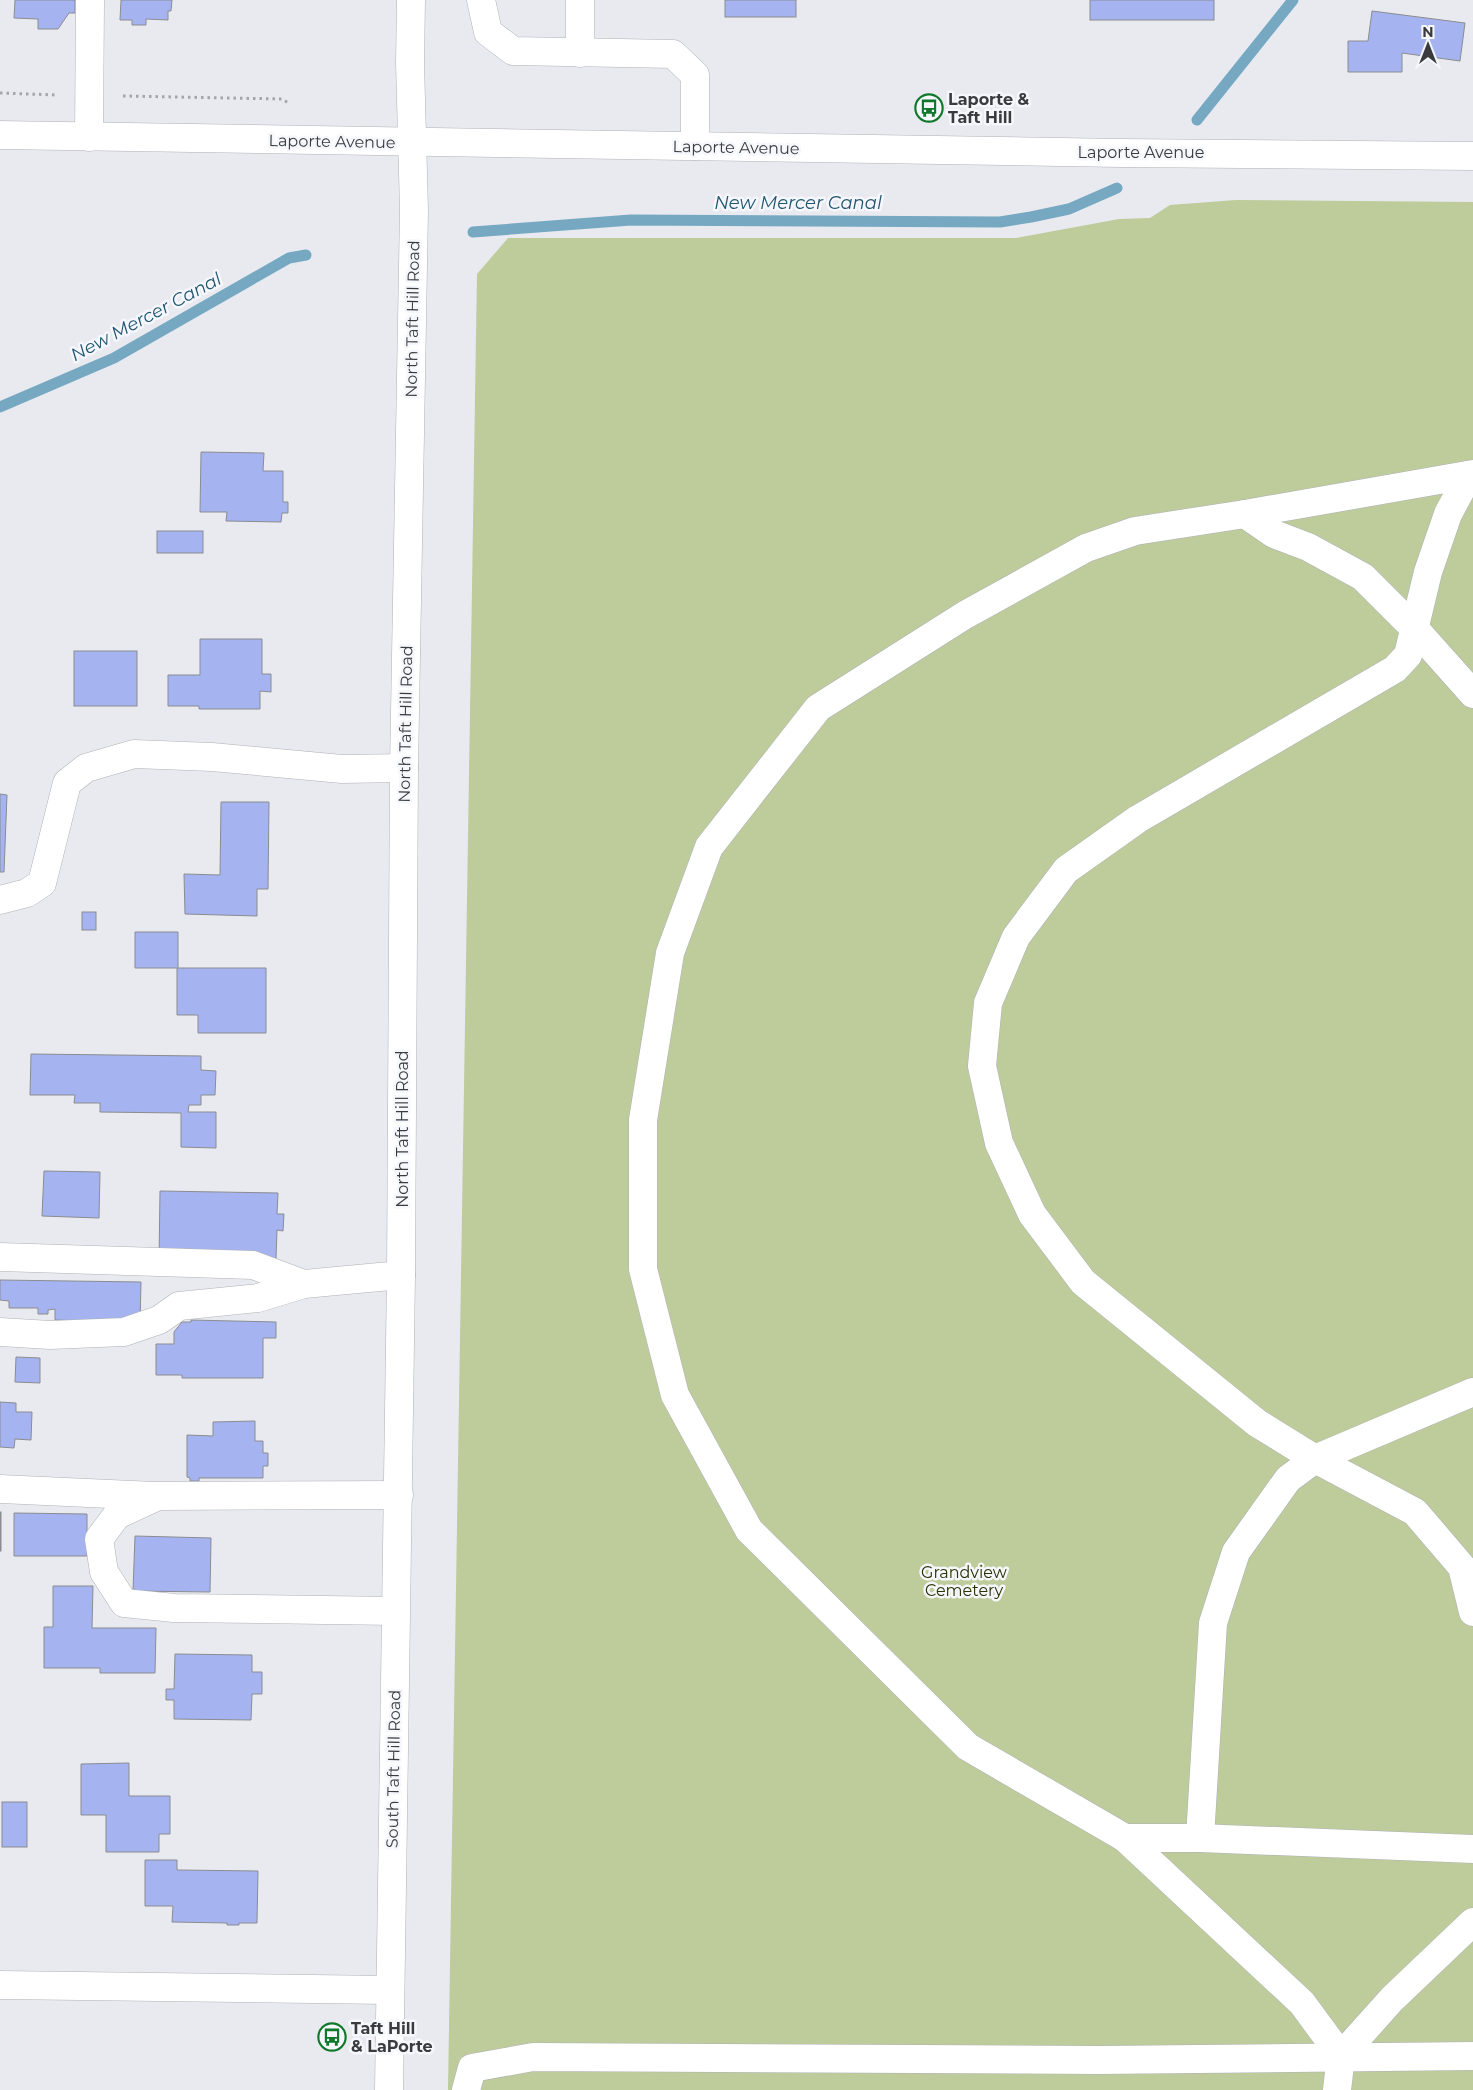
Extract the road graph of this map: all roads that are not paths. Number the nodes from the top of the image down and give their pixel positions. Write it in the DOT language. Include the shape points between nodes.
graph roads {
  1 [pos="90,0"];
  2 [pos="411,0"];
  3 [pos="481,0"];
  4 [pos="580,0"];
  5 [pos="580,53"];
  6 [pos="0,136"];
  7 [pos="89,137"];
  8 [pos="412,142"];
  9 [pos="695,146"];
  10 [pos="1473,156"];
  11 [pos="1471,475"];
  12 [pos="1245,514"];
  13 [pos="1416,630"];
  14 [pos="1473,694"];
  15 [pos="404,768"];
  16 [pos="0,900"];
  17 [pos="0,1257"];
  18 [pos="401,1275"];
  19 [pos="304,1284"];
  20 [pos="0,1332"];
  21 [pos="1473,1392"];
  22 [pos="399,1448"];
  23 [pos="1314,1459"];
  24 [pos="0,1489"];
  25 [pos="399,1495"];
  26 [pos="158,1496"];
  27 [pos="395,1611"];
  28 [pos="1473,1612"];
  29 [pos="1125,1838"];
  30 [pos="1200,1838"];
  31 [pos="1473,1849"];
  32 [pos="1473,1922"];
  33 [pos="0,1985"];
  34 [pos="390,1990"];
  35 [pos="1341,2056"];
  36 [pos="1473,2056"];
  37 [pos="389,2090"];
  38 [pos="466,2090"];
  39 [pos="1337,2090"];
  1 -- 7 [label="main road"];
  2 -- 8 [label="main road, North Taft Hill Road"];
  3 -- 5 [label="main road" via="488,32 513,51"];
  4 -- 5 [label="main road"];
  5 -- 9 [label="main road" via="673,54 695,75"];
  6 -- 7 [label="main road, Laporte Avenue"];
  7 -- 8 [label="main road, Laporte Avenue"];
  8 -- 9 [label="main road, Laporte Avenue"];
  8 -- 15 [label="main road, North Taft Hill Road" via="414,210"];
  9 -- 10 [label="main road, Laporte Avenue"];
  11 -- 12 [label="main road"];
  11 -- 13 [label="main road" via="1448,514 1428,572"];
  12 -- 13 [label="main road" via="1274,534 1308,547 1363,577"];
  12 -- 29 [label="main road" via="1135,531 1086,548 966,615 818,708 709,846 670,953 643,1120 643,1269 675,1395 749,1530 968,1747"];
  13 -- 14 [label="main road"];
  13 -- 23 [label="main road" via="1408,655 1396,669 1138,819 1066,870 1016,938 988,1002 982,1066 999,1143 1032,1214 1083,1282 1257,1423"];
  15 -- 16 [label="main road" via="342,770 212,757 134,754 86,768 67,783 42,882 27,893"];
  15 -- 18 [label="main road, North Taft Hill Road"];
  17 -- 19 [label="main road" via="253,1265"];
  18 -- 19 [label="main road"];
  18 -- 22 [label="main road, North Taft Hill Road"];
  19 -- 20 [label="main road" via="258,1298 179,1306 159,1320 124,1332 50,1335"];
  21 -- 23 [label="main road"];
  22 -- 25 [label="main road, South Taft Hill Road"];
  23 -- 28 [label="main road" via="1415,1512 1462,1567"];
  23 -- 30 [label="main road" via="1288,1479 1236,1552 1213,1623"];
  24 -- 26 [label="main road"];
  25 -- 26 [label="main road"];
  25 -- 27 [label="main road, South Taft Hill Road"];
  26 -- 27 [label="main road" via="117,1515 99,1539 104,1572 124,1603 174,1608"];
  27 -- 34 [label="main road, South Taft Hill Road"];
  29 -- 30 [label="main road"];
  29 -- 35 [label="main road" via="1302,2003"];
  30 -- 31 [label="main road"];
  32 -- 35 [label="main road" via="1392,1999"];
  33 -- 34 [label="main road"];
  34 -- 37 [label="main road, South Taft Hill Road"];
  35 -- 36 [label="main road"];
  35 -- 38 [label="main road" via="1099,2060 532,2057 472,2068"];
  35 -- 39 [label="main road"];
}
